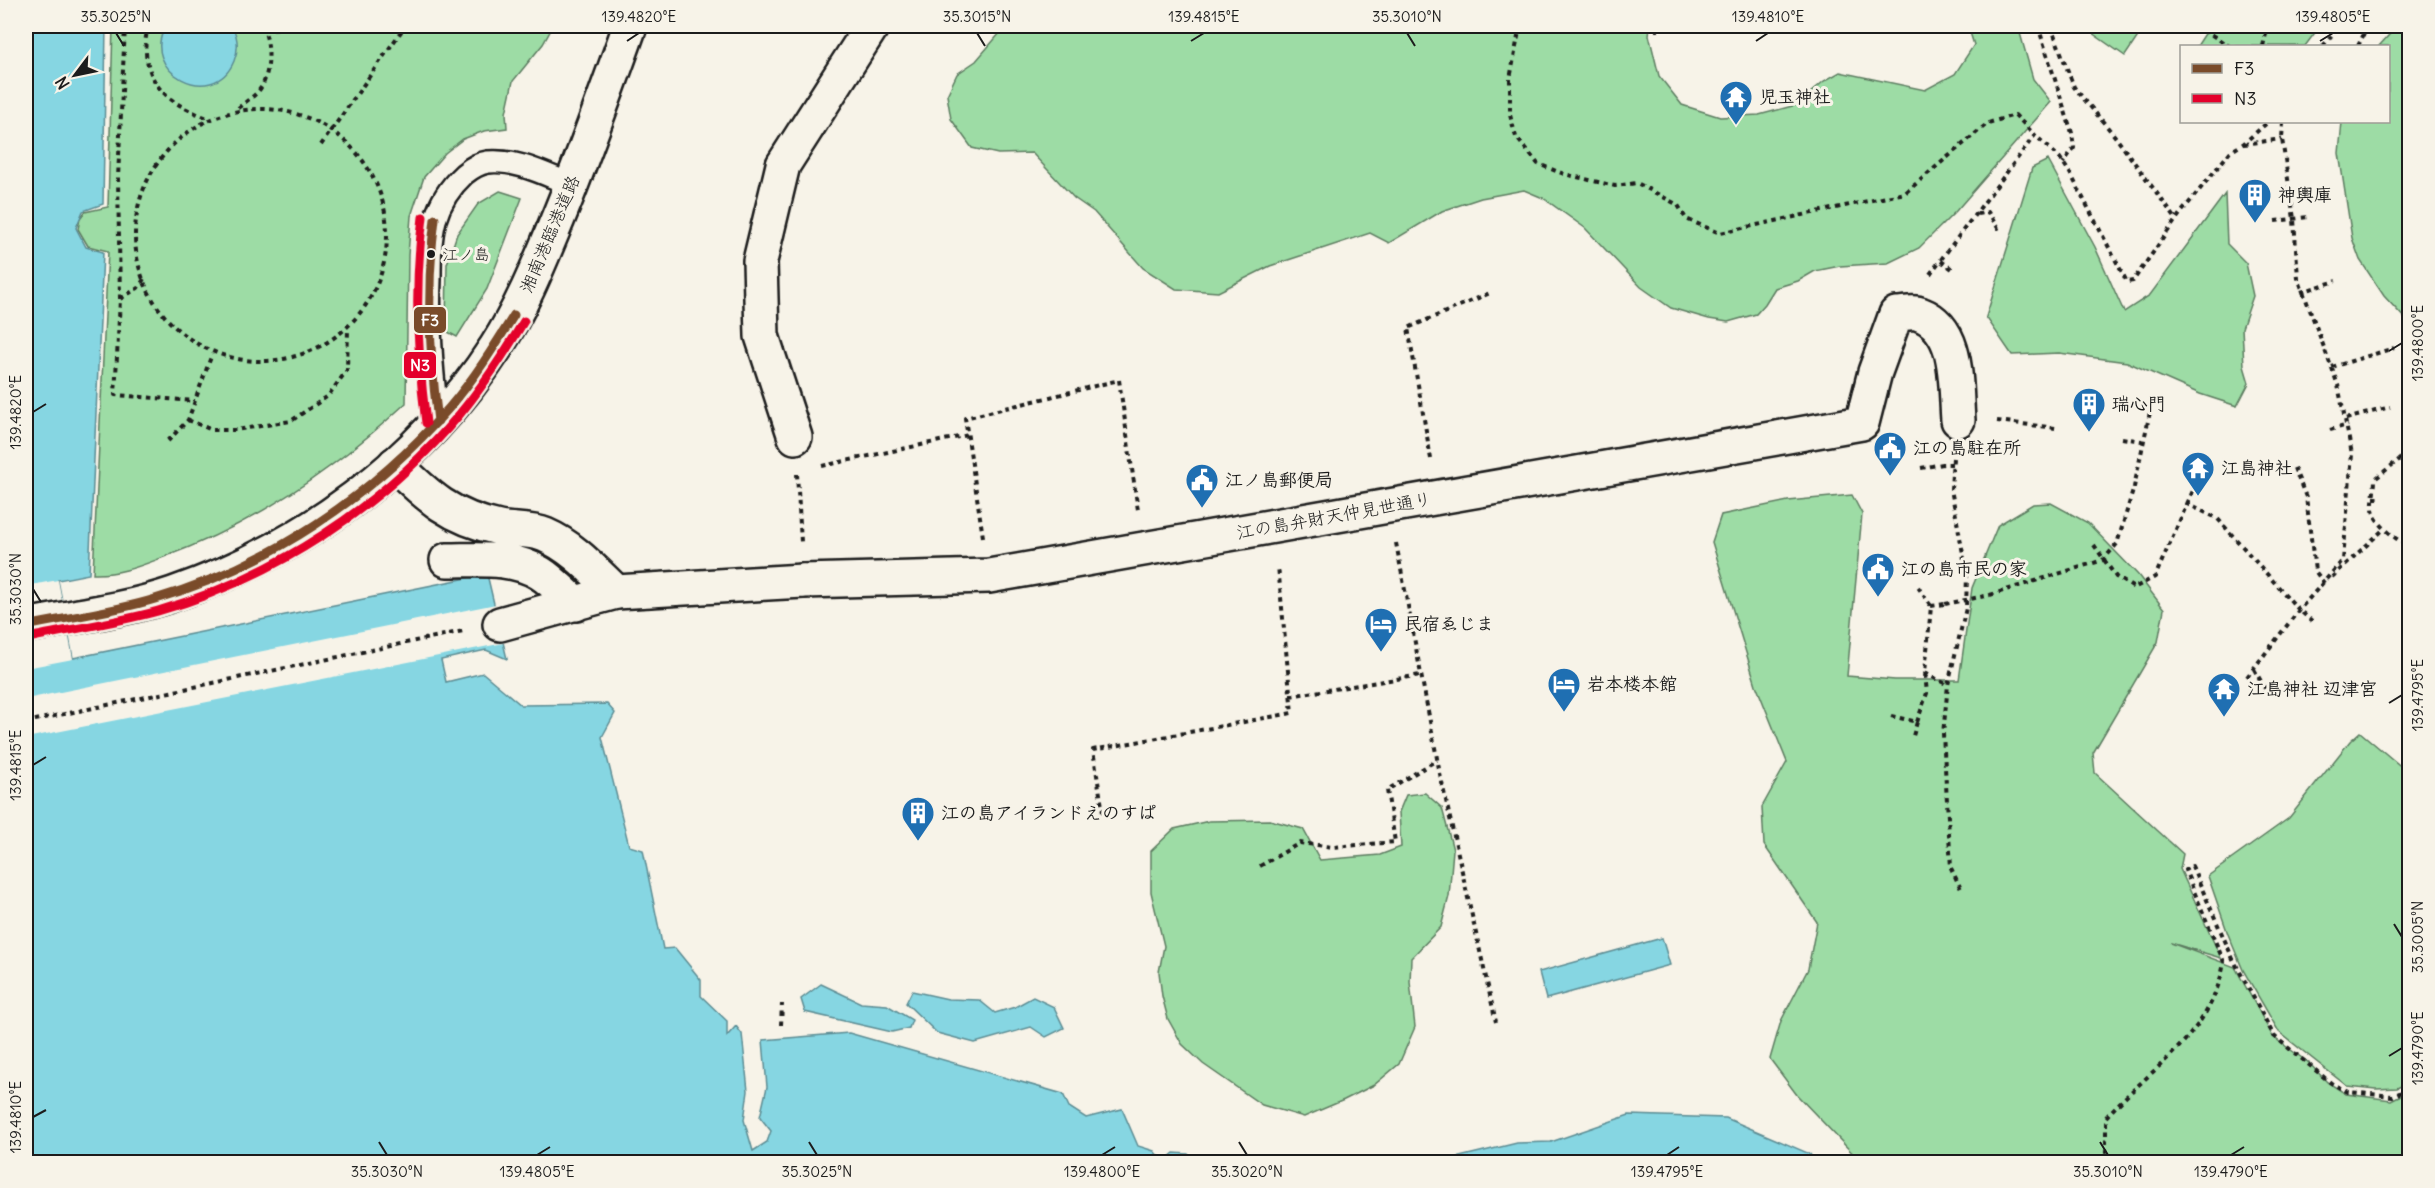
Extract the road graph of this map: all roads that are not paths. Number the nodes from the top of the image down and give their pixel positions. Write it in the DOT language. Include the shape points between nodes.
graph roads {
  1 [pos="630,26"];
  2 [pos="872,26"];
  3 [pos="572,185"];
  4 [pos="1958,420"];
  5 [pos="438,421"];
  6 [pos="795,437"];
  7 [pos="395,464"];
  8 [pos="447,560"];
  9 [pos="616,592"];
  10 [pos="576,604"];
  11 [pos="500,624"];
  12 [pos="26,626"];
  1 -- 3 [label="street, 湘南港臨港道路"];
  2 -- 6 [label="street" via="783,165 760,261 762,336"];
  3 -- 5 [label="street, 湘南港臨港道路" via="514,315 483,365"];
  3 -- 5 [label="lane" via="520,166 486,162 457,180 444,199 435,219 431,245 429,311"];
  4 -- 9 [label="street, 江の島弁財天仲見世通り" via="1951,347 1939,326 1918,313 1896,315 1862,423 989,576"];
  5 -- 7 [label="street, 湘南港臨港道路"];
  7 -- 9 [label="street" via="444,508 499,528 542,533 569,547"];
  7 -- 12 [label="street, 湘南港臨港道路" via="328,519 250,562 173,594"];
  8 -- 10 [label="street" via="522,564 542,574"];
  9 -- 10 [label="street, 江の島弁財天仲見世通り"];
  10 -- 11 [label="street, 江の島弁財天仲見世通り"];
}
